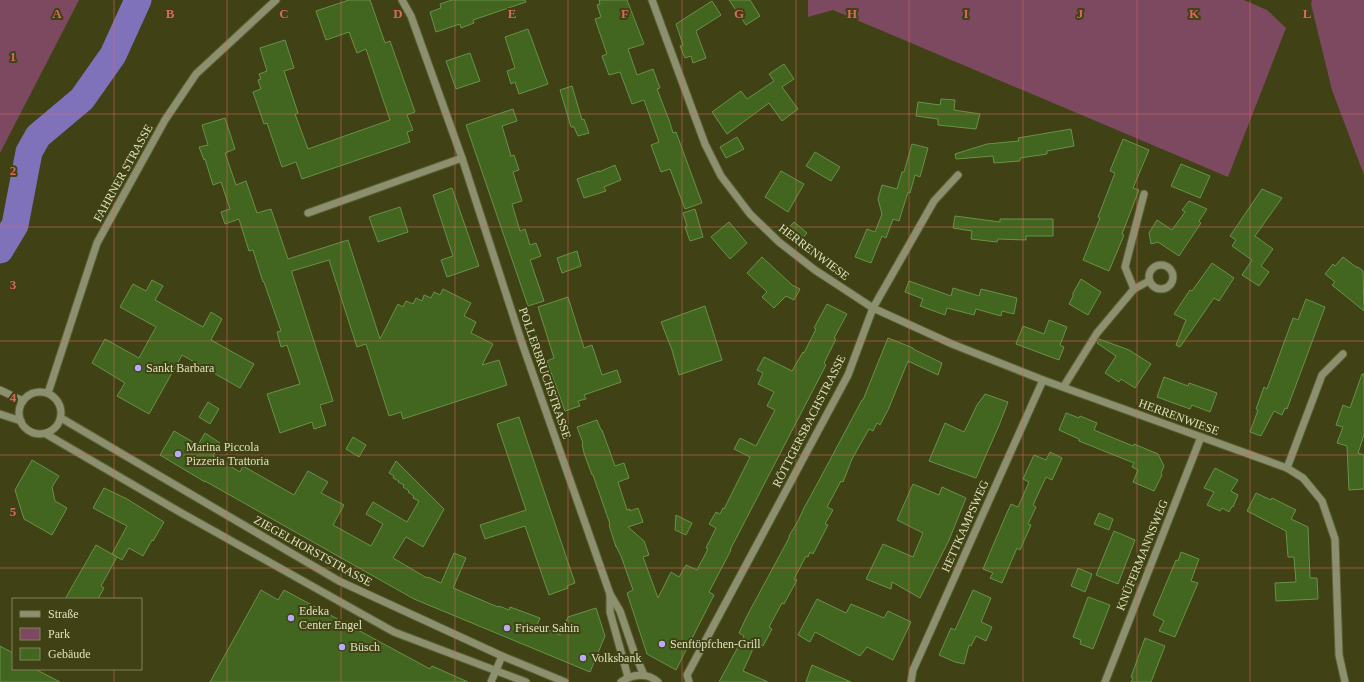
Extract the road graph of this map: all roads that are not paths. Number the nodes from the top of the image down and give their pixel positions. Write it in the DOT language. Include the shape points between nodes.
graph roads {
  1 [pos="276,0"];
  2 [pos="402,0"];
  3 [pos="409,0"];
  4 [pos="652,0"];
  5 [pos="411,16"];
  6 [pos="462,158"];
  7 [pos="958,175"];
  8 [pos="1144,194"];
  9 [pos="308,213"];
  10 [pos="1150,281"];
  11 [pos="1134,289"];
  12 [pos="873,308"];
  13 [pos="1343,354"];
  14 [pos="1043,380"];
  15 [pos="1064,386"];
  16 [pos="0,390"];
  17 [pos="48,393"];
  18 [pos="23,401"];
  19 [pos="0,414"];
  20 [pos="61,418"];
  21 [pos="21,421"];
  22 [pos="46,434"];
  23 [pos="1201,437"];
  24 [pos="1287,468"];
  25 [pos="610,594"];
  26 [pos="502,656"];
  27 [pos="496,671"];
  28 [pos="644,675"];
  29 [pos="628,677"];
  30 [pos="688,678"];
  31 [pos="491,682"];
  32 [pos="526,682"];
  33 [pos="565,682"];
  34 [pos="621,682"];
  35 [pos="658,682"];
  36 [pos="911,682"];
  37 [pos="1105,682"];
  38 [pos="1344,682"];
  1 -- 17 [label="street, FAHRNER STRASSE" via="196,74 165,120 97,243"];
  2 -- 5 [label="street, POLLERBRUCHSTRASSE"];
  3 -- 5 [label="street, POLLERBRUCHSTRASSE"];
  4 -- 12 [label="street, HERRENWIESE" via="704,144 721,176 750,214 779,242 815,270"];
  5 -- 6 [label="street, POLLERBRUCHSTRASSE"];
  6 -- 9 [label="street"];
  6 -- 25 [label="street, POLLERBRUCHSTRASSE" via="522,343"];
  7 -- 12 [label="street, RÖTTGERSBACHSTRASSE" via="934,201"];
  8 -- 11 [label="street" via="1125,268"];
  10 -- 11 [label="street"];
  11 -- 15 [label="street" via="1097,333"];
  12 -- 14 [label="street, HERRENWIESE" via="952,344"];
  12 -- 30 [label="street, RÖTTGERSBACHSTRASSE" via="848,375"];
  13 -- 24 [label="street" via="1322,375"];
  14 -- 15 [label="street, HERRENWIESE"];
  14 -- 36 [label="street, HETTKAMPSWEG" via="913,670"];
  15 -- 23 [label="street, HERRENWIESE"];
  16 -- 18 [label="street"];
  17 -- 18 [label="street" via="39,392"];
  17 -- 20 [label="street" via="60,405"];
  18 -- 21 [label="street" via="19,411"];
  19 -- 21 [label="street"];
  20 -- 22 [label="street" via="56,428"];
  20 -- 26 [label="street, ZIEGELHORSTSTRASSE" via="339,581"];
  21 -- 22 [label="street" via="32,433"];
  22 -- 27 [label="street" via="394,632"];
  23 -- 24 [label="street, HERRENWIESE"];
  23 -- 37 [label="street, KNÜFERMANNSWEG"];
  24 -- 38 [label="street, HERRENWIESE" via="1303,478 1322,501 1335,539 1339,655"];
  25 -- 28 [label="street, POLLERBRUCHSTRASSE" via="620,610"];
  25 -- 29 [label="street, POLLERBRUCHSTRASSE" via="610,612"];
  26 -- 27 [label="street"];
  26 -- 33 [label="street, ZIEGELHORSTSTRASSE"];
  27 -- 31 [label="street"];
  27 -- 32 [label="street"];
  28 -- 29 [label="street"];
  28 -- 35 [label="street"];
  29 -- 34 [label="street"];
}
